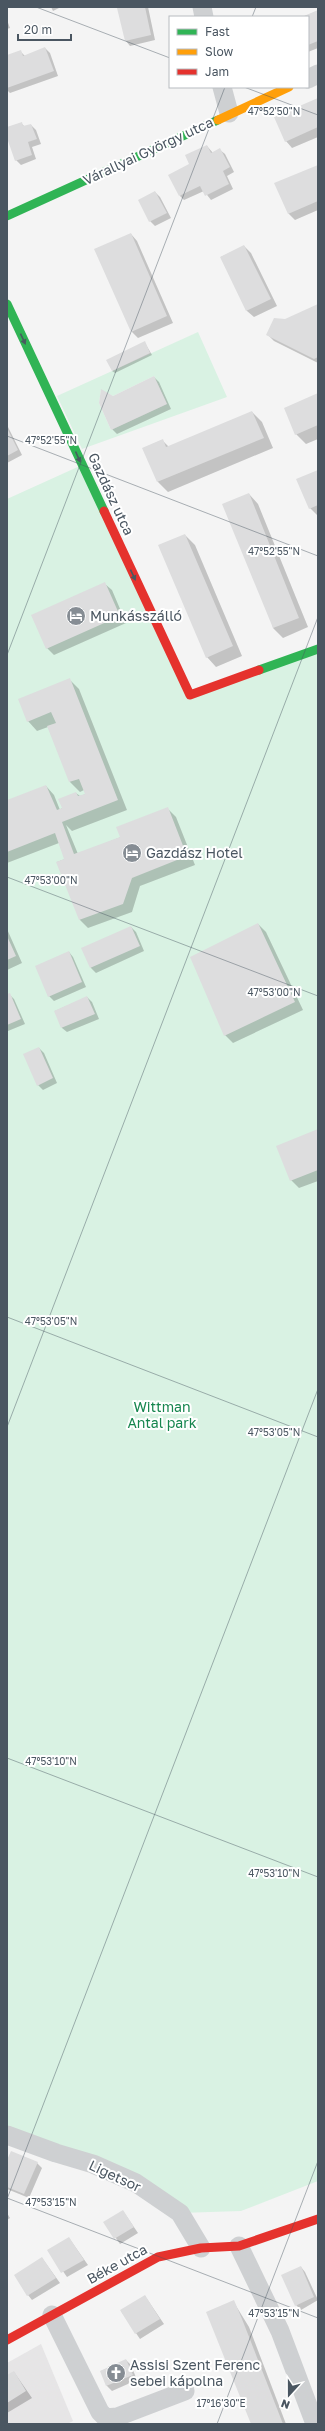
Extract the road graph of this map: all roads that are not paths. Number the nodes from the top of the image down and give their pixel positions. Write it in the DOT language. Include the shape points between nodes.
graph roads {
  1 [pos="318,74"];
  2 [pos="309,78"];
  3 [pos="222,88"];
  4 [pos="287,88"];
  5 [pos="229,113"];
  6 [pos="7,216"];
  7 [pos="7,304"];
  8 [pos="314,650"];
  9 [pos="7,2135"];
  10 [pos="318,2219"];
  11 [pos="239,2246"];
  12 [pos="201,2248"];
  13 [pos="52,2315"];
  14 [pos="7,2340"];
  15 [pos="185,2391"];
  16 [pos="315,2424"];
  1 -- 2 [label="street"];
  3 -- 5 [label="street"];
  4 -- 5 [label="street, Várallyai György utca"];
  5 -- 6 [label="street, Várallyai György utca"];
  7 -- 8 [label="street, Gazdász utca, one-way" via="190,695"];
  9 -- 12 [label="street, Ligetsor" via="93,2164 136,2183 180,2214"];
  10 -- 11 [label="street, Béke utca"];
  11 -- 12 [label="street, Béke utca"];
  11 -- 16 [label="street" via="280,2331"];
  12 -- 13 [label="street, Béke utca" via="158,2257"];
  13 -- 14 [label="street, Béke utca"];
  13 -- 15 [label="street" via="100,2412 106,2418 118,2418"];
}
